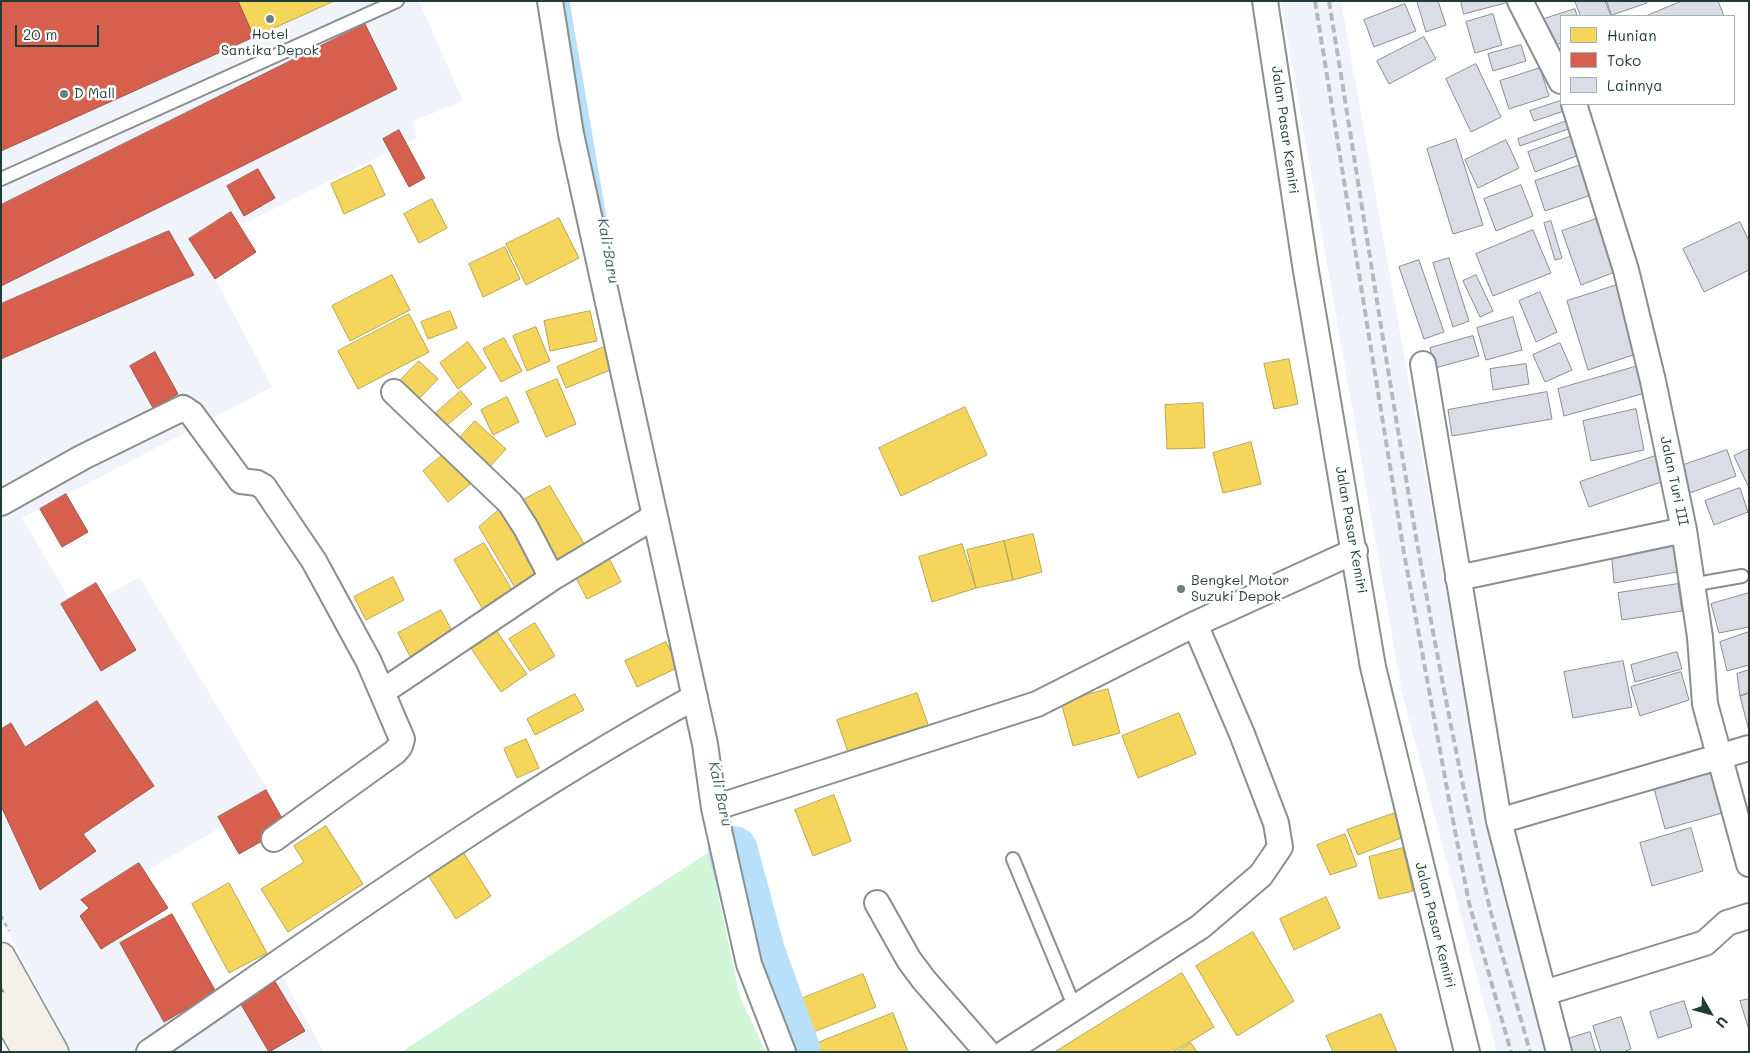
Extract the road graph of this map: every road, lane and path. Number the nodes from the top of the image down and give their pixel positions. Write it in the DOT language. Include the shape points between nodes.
graph roads {
  1 [pos="398,1"];
  2 [pos="550,1"];
  3 [pos="1265,1"];
  4 [pos="1520,1"];
  5 [pos="1560,79"];
  6 [pos="1574,105"];
  7 [pos="1,179"];
  8 [pos="1423,364"];
  9 [pos="394,392"];
  10 [pos="1,504"];
  11 [pos="654,517"];
  12 [pos="1684,530"];
  13 [pos="1355,551"];
  14 [pos="1742,576"];
  15 [pos="552,578"];
  16 [pos="1458,578"];
  17 [pos="1691,585"];
  18 [pos="1195,624"];
  19 [pos="382,692"];
  20 [pos="694,697"];
  21 [pos="1749,748"];
  22 [pos="1719,759"];
  23 [pos="714,808"];
  24 [pos="1499,822"];
  25 [pos="274,839"];
  26 [pos="1013,859"];
  27 [pos="1749,864"];
  28 [pos="877,903"];
  29 [pos="1749,916"];
  30 [pos="1,957"];
  31 [pos="1544,993"];
  32 [pos="1,1006"];
  33 [pos="1075,1008"];
  34 [pos="27,1052"];
  35 [pos="54,1052"];
  36 [pos="149,1052"];
  37 [pos="783,1052"];
  38 [pos="988,1052"];
  39 [pos="1006,1052"];
  40 [pos="1466,1052"];
  41 [pos="1559,1052"];
  1 -- 7 [label="lane"];
  2 -- 11 [label="street" via="571,134"];
  3 -- 13 [label="street, Jalan Pasar Kemiri" via="1305,265"];
  4 -- 5 [label="street"];
  6 -- 12 [label="street, Jalan Turi III" via="1626,270"];
  8 -- 16 [label="street"];
  9 -- 15 [label="street" via="510,503"];
  10 -- 19 [label="street" via="178,409 188,410 241,481 257,483 264,488 314,561"];
  11 -- 15 [label="street"];
  11 -- 20 [label="street"];
  12 -- 16 [label="street"];
  12 -- 17 [label="street, Jalan Turi III"];
  13 -- 18 [label="street"];
  13 -- 40 [label="street, Jalan Pasar Kemiri" via="1373,667"];
  14 -- 17 [label="lane"];
  15 -- 19 [label="street"];
  16 -- 24 [label="street"];
  17 -- 22 [label="street, Jalan Turi III" via="1700,637 1705,704"];
  18 -- 23 [label="street" via="1037,704"];
  18 -- 33 [label="street" via="1272,814 1280,847 1261,875 1200,927"];
  19 -- 25 [label="street" via="402,739 400,746"];
  20 -- 23 [label="street"];
  20 -- 36 [label="street" via="494,816"];
  21 -- 22 [label="street"];
  22 -- 24 [label="street"];
  22 -- 27 [label="street, Jalan Turi III"];
  23 -- 37 [label="street" via="749,964"];
  24 -- 31 [label="street"];
  26 -- 33 [label="lane"];
  28 -- 38 [label="street" via="909,960"];
  29 -- 31 [label="street" via="1727,923 1706,943"];
  30 -- 35 [label="highway"];
  31 -- 41 [label="street"];
  32 -- 34 [label="highway"];
  33 -- 39 [label="street"];
}
